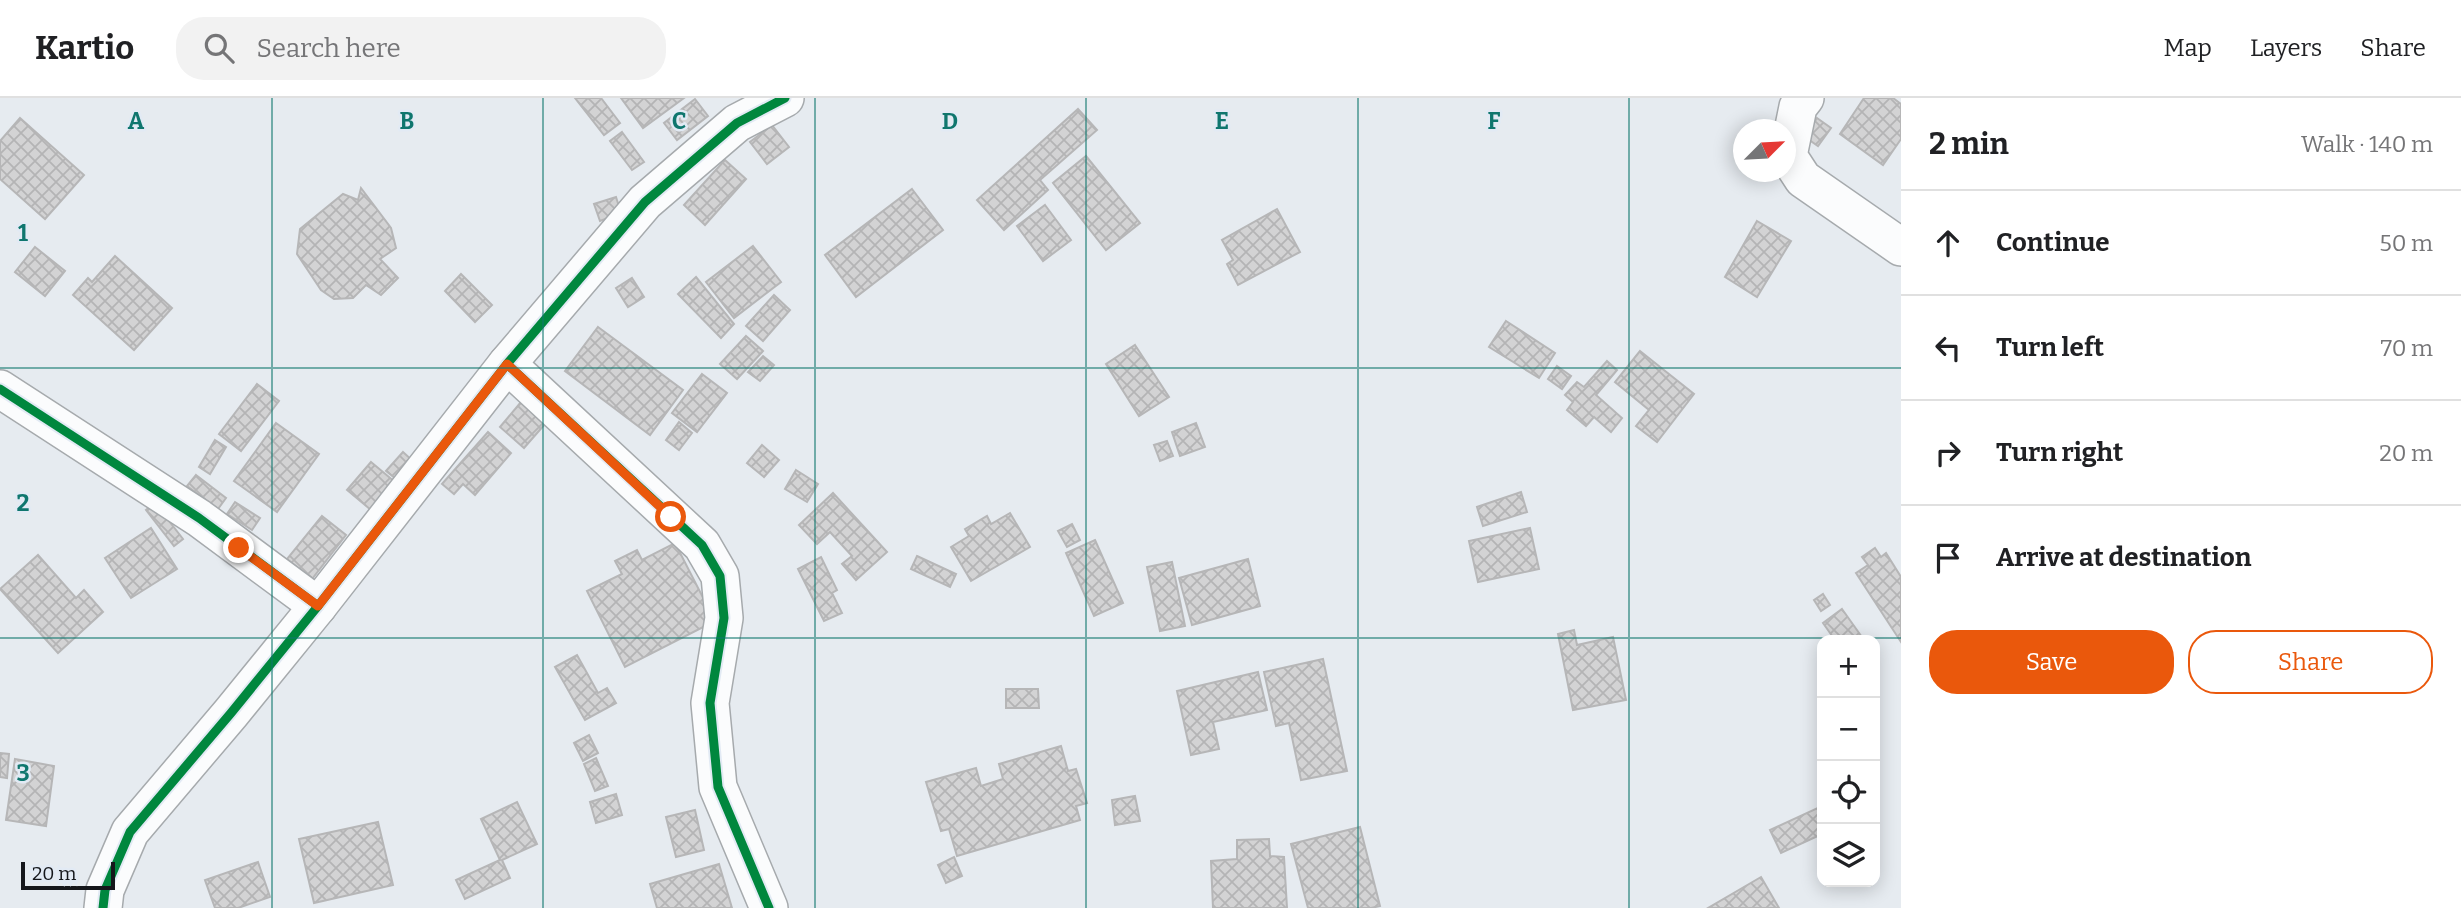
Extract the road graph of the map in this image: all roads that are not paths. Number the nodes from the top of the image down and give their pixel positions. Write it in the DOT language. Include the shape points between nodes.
graph roads {
  1 [pos="785,98"];
  2 [pos="1805,98"];
  3 [pos="1901,247"];
  4 [pos="507,364"];
  5 [pos="0,388"];
  6 [pos="318,606"];
  7 [pos="103,908"];
  8 [pos="769,908"];
  1 -- 4 [label="street" via="737,123 645,202"];
  2 -- 3 [label="street" via="1798,107 1788,156 1803,179"];
  4 -- 6 [label="street"];
  4 -- 8 [label="street" via="702,545 720,576 724,618 710,703 718,788"];
  5 -- 6 [label="street" via="199,518"];
  6 -- 7 [label="street" via="131,832 105,890"];
}
